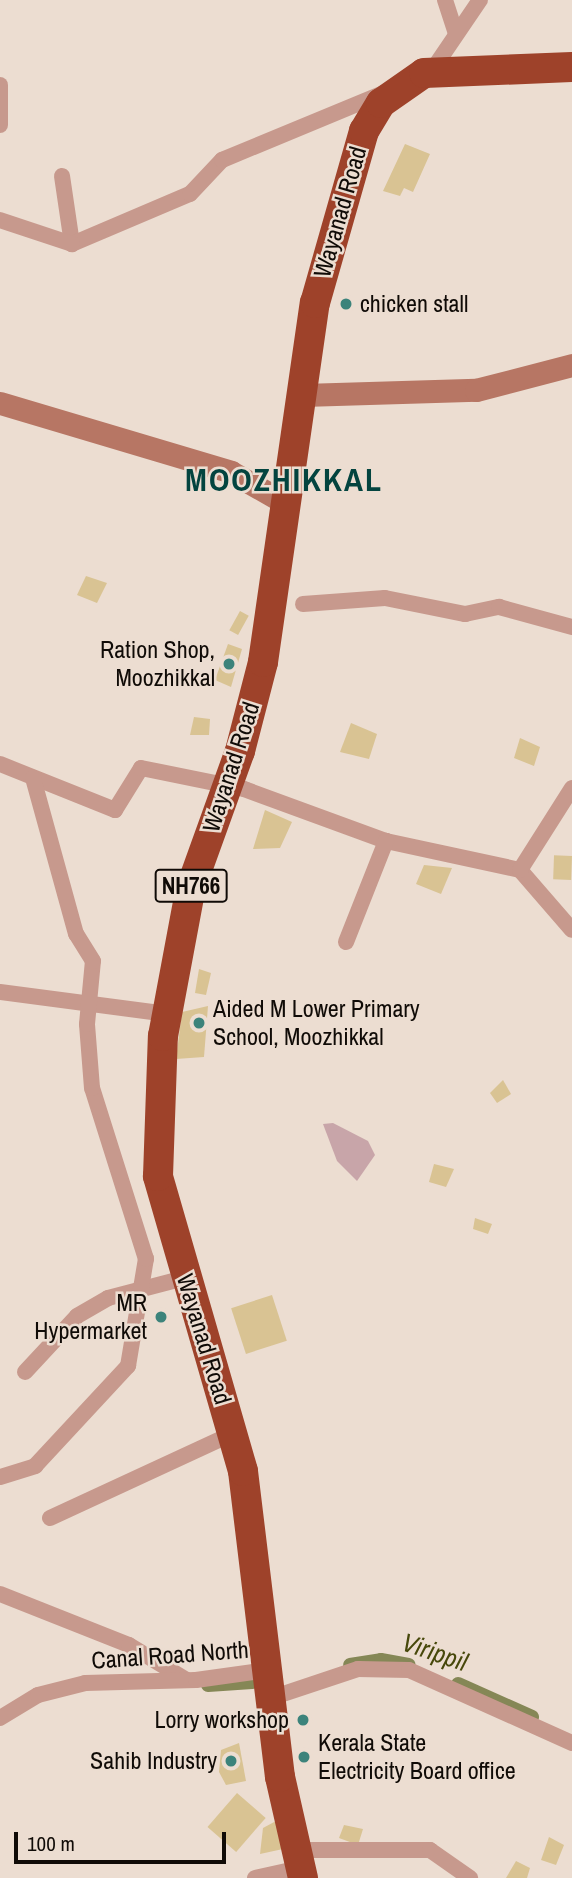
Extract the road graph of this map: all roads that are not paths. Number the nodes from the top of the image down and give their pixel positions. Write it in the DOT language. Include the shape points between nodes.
graph roads {
  1 [pos="445,0"];
  2 [pos="480,0"];
  3 [pos="455,31"];
  4 [pos="572,67"];
  5 [pos="431,72"];
  6 [pos="0,85"];
  7 [pos="394,90"];
  8 [pos="0,125"];
  9 [pos="62,176"];
  10 [pos="0,220"];
  11 [pos="72,244"];
  12 [pos="572,365"];
  13 [pos="303,395"];
  14 [pos="0,403"];
  15 [pos="288,503"];
  16 [pos="303,604"];
  17 [pos="572,627"];
  18 [pos="0,764"];
  19 [pos="33,778"];
  20 [pos="227,787"];
  21 [pos="572,788"];
  22 [pos="386,841"];
  23 [pos="520,870"];
  24 [pos="572,930"];
  25 [pos="346,942"];
  26 [pos="0,992"];
  27 [pos="89,1004"];
  28 [pos="166,1014"];
  29 [pos="185,1278"];
  30 [pos="141,1289"];
  31 [pos="25,1372"];
  32 [pos="232,1434"];
  33 [pos="0,1477"];
  34 [pos="50,1518"];
  35 [pos="0,1594"];
  36 [pos="187,1680"];
  37 [pos="269,1684"];
  38 [pos="0,1718"];
  39 [pos="572,1743"];
  40 [pos="299,1865"];
  41 [pos="255,1878"];
  42 [pos="470,1878"];
  1 -- 3 [label="street"];
  2 -- 3 [label="street"];
  3 -- 5 [label="street"];
  4 -- 5 [label="highway, Wayanad Road / NH766"];
  5 -- 7 [label="highway, Wayanad Road / NH766"];
  6 -- 8 [label="street"];
  7 -- 11 [label="street" via="222,160 190,194"];
  7 -- 13 [label="highway, Wayanad Road / NH766" via="364,131 345,185 315,303"];
  9 -- 11 [label="street"];
  10 -- 11 [label="street"];
  12 -- 13 [label="main road" via="476,390"];
  13 -- 15 [label="highway, Wayanad Road / NH766"];
  14 -- 15 [label="main road" via="231,472"];
  15 -- 20 [label="highway, Wayanad Road / NH766" via="262,662"];
  16 -- 17 [label="street" via="385,598 465,614 499,607"];
  18 -- 19 [label="street"];
  19 -- 20 [label="street" via="115,810 141,768"];
  19 -- 27 [label="street" via="76,934 93,961"];
  20 -- 22 [label="street"];
  20 -- 28 [label="highway, Wayanad Road / NH766" via="191,887"];
  21 -- 23 [label="street"];
  22 -- 23 [label="street"];
  22 -- 25 [label="street"];
  23 -- 24 [label="street"];
  26 -- 27 [label="street"];
  27 -- 28 [label="street"];
  27 -- 30 [label="street" via="92,1088 146,1259"];
  28 -- 29 [label="highway, Wayanad Road / NH766" via="156,1124 158,1176"];
  29 -- 30 [label="street"];
  29 -- 32 [label="highway, Wayanad Road / NH766"];
  30 -- 31 [label="street" via="77,1316"];
  30 -- 33 [label="street" via="128,1366 35,1466"];
  32 -- 34 [label="street"];
  32 -- 37 [label="highway, Wayanad Road / NH766" via="254,1535"];
  35 -- 36 [label="street" via="129,1645"];
  36 -- 37 [label="street, Canal Road North"];
  36 -- 38 [label="street, Canal Road North" via="85,1683 38,1695"];
  37 -- 39 [label="street, Canal Road North" via="378,1666 409,1670"];
  37 -- 40 [label="highway, Wayanad Road / NH766"];
  40 -- 41 [label="street"];
  40 -- 42 [label="street" via="430,1850"];
}
